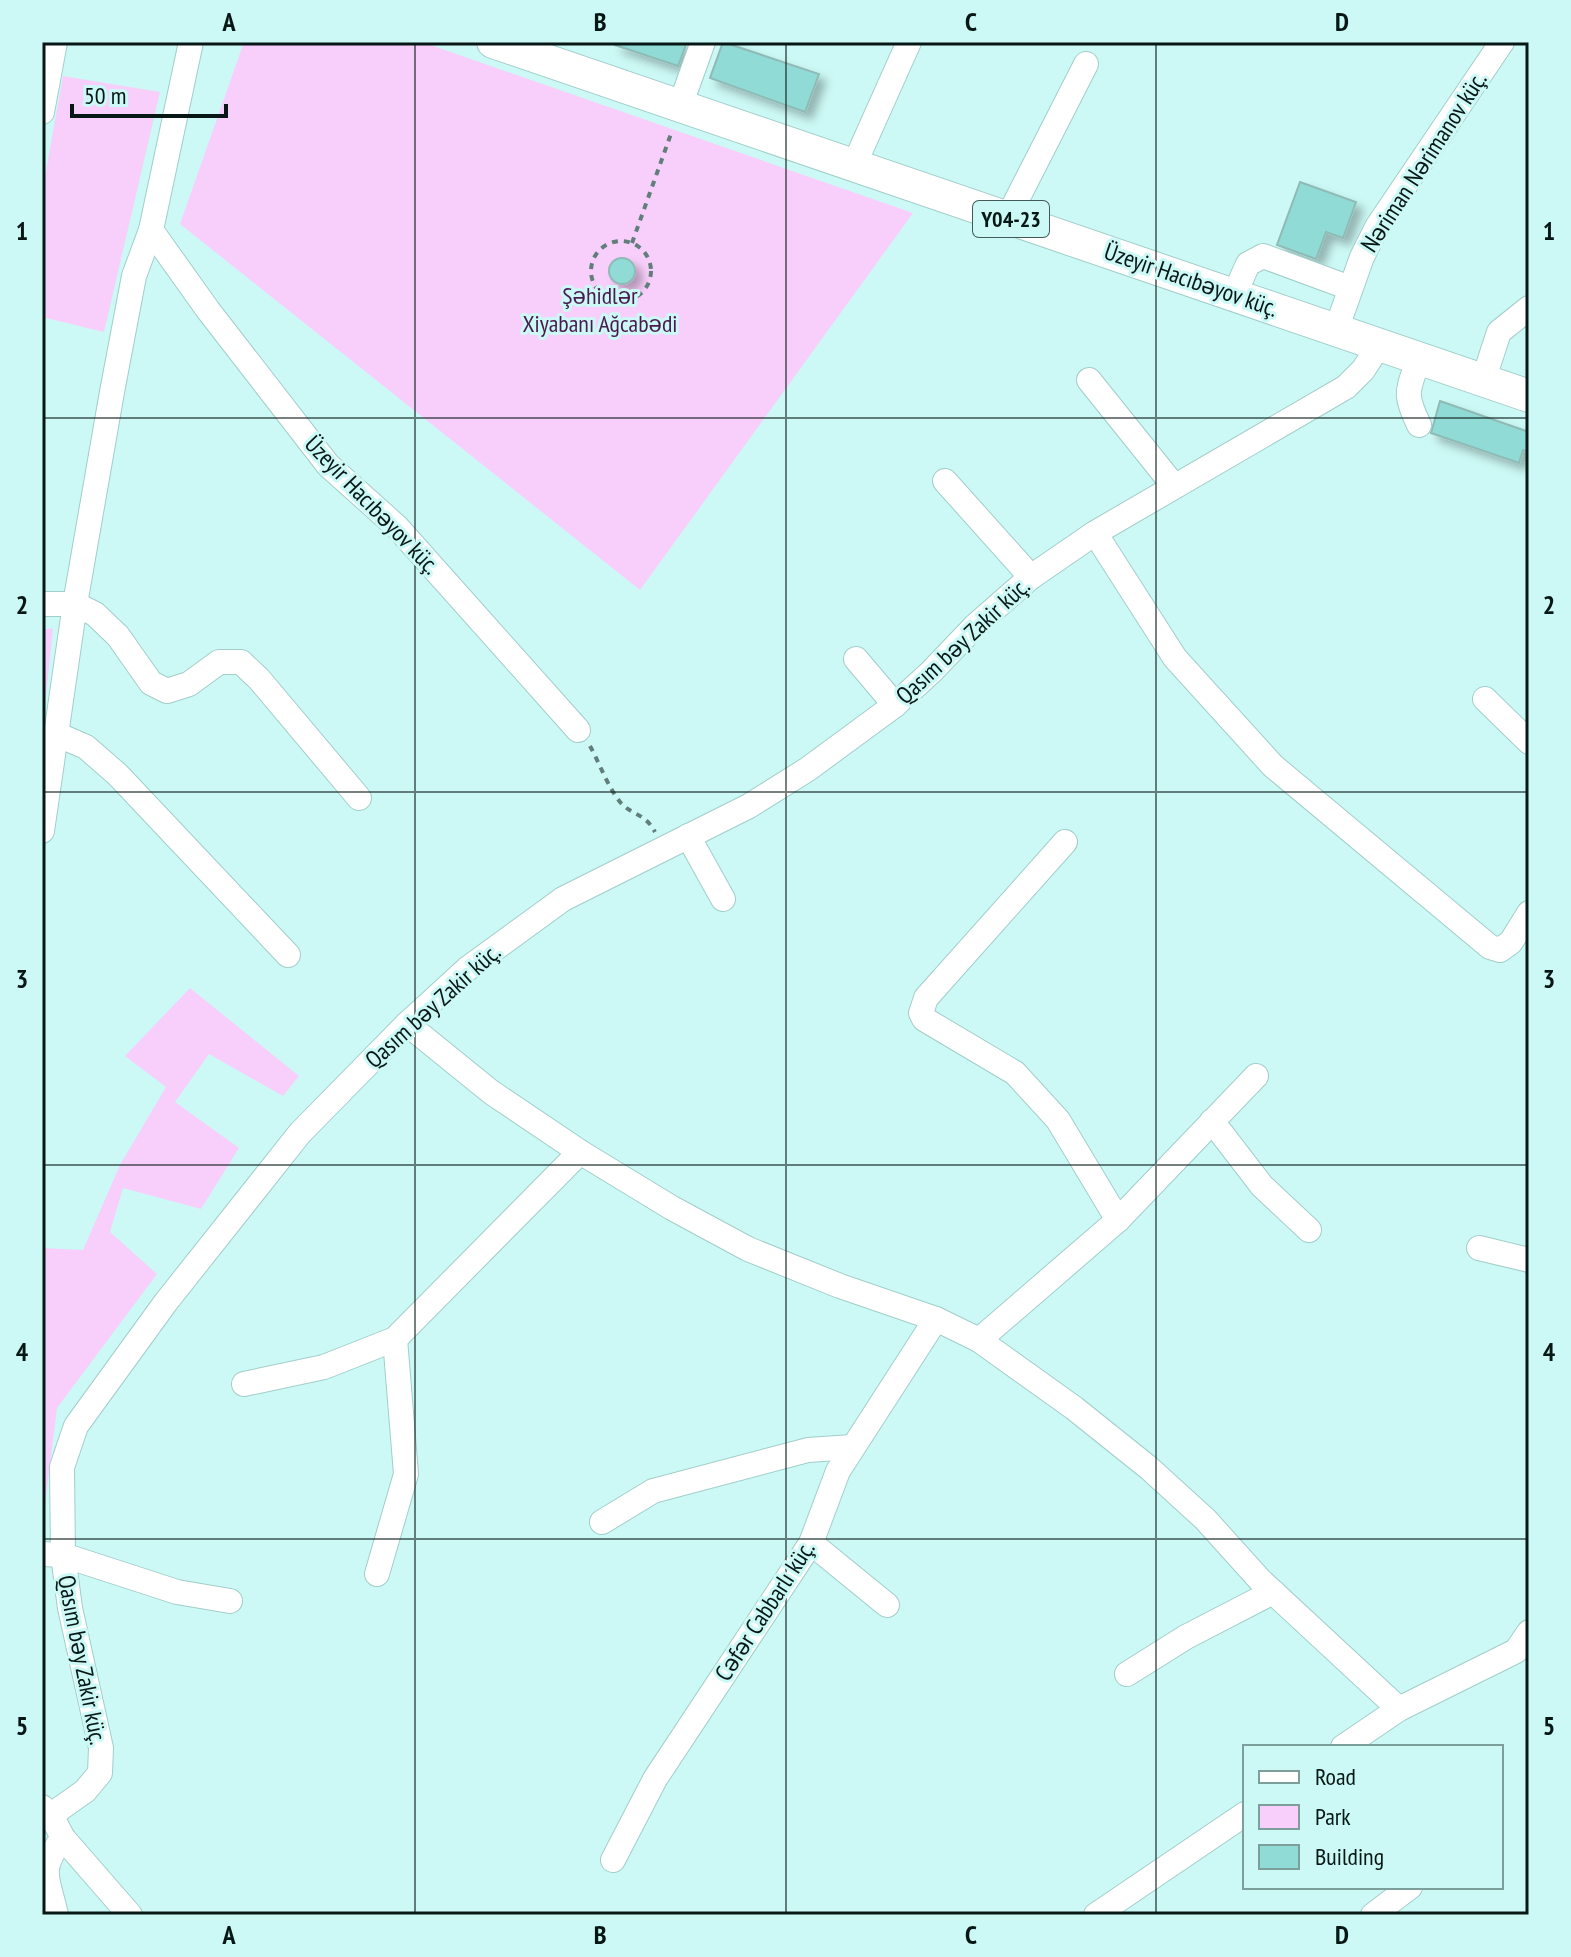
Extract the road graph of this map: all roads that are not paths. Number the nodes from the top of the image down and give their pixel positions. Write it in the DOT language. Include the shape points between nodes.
graph roads {
  1 [pos="55,42"];
  2 [pos="191,42"];
  3 [pos="493,42"];
  4 [pos="703,42"];
  5 [pos="909,42"];
  6 [pos="1502,42"];
  7 [pos="1086,64"];
  8 [pos="680,106"];
  9 [pos="42,112"];
  10 [pos="854,165"];
  11 [pos="1008,217"];
  12 [pos="151,230"];
  13 [pos="1350,288"];
  14 [pos="1234,295"];
  15 [pos="1529,308"];
  16 [pos="1336,330"];
  17 [pos="1380,344"];
  18 [pos="1419,358"];
  19 [pos="1089,380"];
  20 [pos="1483,381"];
  21 [pos="1529,396"];
  22 [pos="1419,425"];
  23 [pos="945,481"];
  24 [pos="1174,486"];
  25 [pos="1095,533"];
  26 [pos="1031,577"];
  27 [pos="42,604"];
  28 [pos="75,604"];
  29 [pos="856,659"];
  30 [pos="1485,699"];
  31 [pos="895,705"];
  32 [pos="578,730"];
  33 [pos="56,734"];
  34 [pos="1529,742"];
  35 [pos="359,798"];
  36 [pos="42,831"];
  37 [pos="688,836"];
  38 [pos="1065,842"];
  39 [pos="723,899"];
  40 [pos="1529,913"];
  41 [pos="288,955"];
  42 [pos="407,1024"];
  43 [pos="1256,1076"];
  44 [pos="1212,1121"];
  45 [pos="580,1152"];
  46 [pos="1118,1220"];
  47 [pos="1309,1230"];
  48 [pos="1479,1248"];
  49 [pos="1529,1260"];
  50 [pos="936,1319"];
  51 [pos="395,1339"];
  52 [pos="979,1340"];
  53 [pos="244,1384"];
  54 [pos="852,1447"];
  55 [pos="602,1522"];
  56 [pos="811,1543"];
  57 [pos="52,1554"];
  58 [pos="377,1574"];
  59 [pos="1273,1592"];
  60 [pos="230,1601"];
  61 [pos="887,1605"];
  62 [pos="1525,1650"];
  63 [pos="1127,1674"];
  64 [pos="1399,1709"];
  65 [pos="1346,1745"];
  66 [pos="46,1811"];
  67 [pos="1243,1815"];
  68 [pos="63,1838"];
  69 [pos="613,1860"];
  70 [pos="1407,1889"];
  71 [pos="56,1915"];
  72 [pos="130,1915"];
  73 [pos="1096,1915"];
  74 [pos="1373,1915"];
  1 -- 9 [label="street"];
  2 -- 12 [label="street"];
  3 -- 8 [label="main road, Üzeyir Hacıbəyov küç. / Y04-23"];
  4 -- 8 [label="street"];
  5 -- 10 [label="street"];
  6 -- 13 [label="street, Nəriman Nərimanov küç." via="1377,227"];
  7 -- 11 [label="street"];
  8 -- 10 [label="main road, Üzeyir Hacıbəyov küç. / Y04-23"];
  10 -- 11 [label="main road, Üzeyir Hacıbəyov küç. / Y04-23"];
  11 -- 14 [label="main road, Üzeyir Hacıbəyov küç. / Y04-23"];
  12 -- 28 [label="street" via="134,276"];
  12 -- 32 [label="street, Üzeyir Hacıbəyov küç." via="328,465 397,527"];
  13 -- 14 [label="street" via="1263,256 1248,264"];
  13 -- 16 [label="street, Nəriman Nərimanov küç."];
  14 -- 16 [label="main road, Üzeyir Hacıbəyov küç. / Y04-23"];
  15 -- 20 [label="street" via="1499,332"];
  16 -- 17 [label="main road, Üzeyir Hacıbəyov küç. / Y04-23"];
  17 -- 18 [label="main road, Üzeyir Hacıbəyov küç. / Y04-23"];
  17 -- 24 [label="street, Qasım bəy Zakir küç." via="1346,387"];
  18 -- 20 [label="main road, Üzeyir Hacıbəyov küç. / Y04-23"];
  18 -- 22 [label="street" via="1407,395"];
  19 -- 24 [label="street"];
  20 -- 21 [label="main road, Üzeyir Hacıbəyov küç. / Y04-23"];
  23 -- 26 [label="street"];
  24 -- 25 [label="street, Qasım bəy Zakir küç."];
  25 -- 26 [label="street, Qasım bəy Zakir küç."];
  25 -- 40 [label="street" via="1175,658 1273,766 1490,947 1500,950 1511,942"];
  26 -- 31 [label="street, Qasım bəy Zakir küç."];
  27 -- 28 [label="street"];
  28 -- 33 [label="street"];
  28 -- 35 [label="street" via="95,614 151,683 167,691 189,684 219,662 241,662"];
  29 -- 31 [label="street"];
  30 -- 34 [label="street"];
  31 -- 37 [label="street, Qasım bəy Zakir küç." via="808,769"];
  33 -- 36 [label="street"];
  33 -- 41 [label="street" via="86,747 118,775"];
  37 -- 39 [label="street"];
  37 -- 42 [label="street, Qasım bəy Zakir küç." via="563,899 467,969"];
  38 -- 46 [label="street" via="926,998 921,1013 1015,1073 1058,1120"];
  42 -- 45 [label="street" via="491,1092"];
  42 -- 57 [label="street, Qasım bəy Zakir küç." via="300,1133 76,1426 62,1467"];
  43 -- 44 [label="street"];
  44 -- 46 [label="street"];
  44 -- 47 [label="street" via="1262,1186"];
  45 -- 50 [label="street" via="748,1249"];
  45 -- 51 [label="street"];
  46 -- 52 [label="street"];
  48 -- 49 [label="street"];
  50 -- 52 [label="street"];
  50 -- 54 [label="street, Cəfər Cabbarlı küç."];
  51 -- 53 [label="street" via="324,1367"];
  51 -- 58 [label="street" via="406,1474"];
  52 -- 59 [label="street" via="1149,1468"];
  54 -- 55 [label="street" via="808,1450 653,1491"];
  54 -- 56 [label="street, Cəfər Cabbarlı küç."];
  56 -- 61 [label="street"];
  56 -- 69 [label="street, Cəfər Cabbarlı küç." via="655,1779"];
  57 -- 60 [label="street" via="177,1592"];
  57 -- 66 [label="street, Qasım bəy Zakir küç." via="70,1608 101,1748 100,1773 85,1791"];
  59 -- 63 [label="street"];
  59 -- 64 [label="street"];
  62 -- 64 [label="street"];
  64 -- 65 [label="street"];
  66 -- 68 [label="street"];
  67 -- 73 [label="street"];
  68 -- 71 [label="street" via="48,1857 45,1871"];
  68 -- 72 [label="street"];
  70 -- 74 [label="street"];
}
